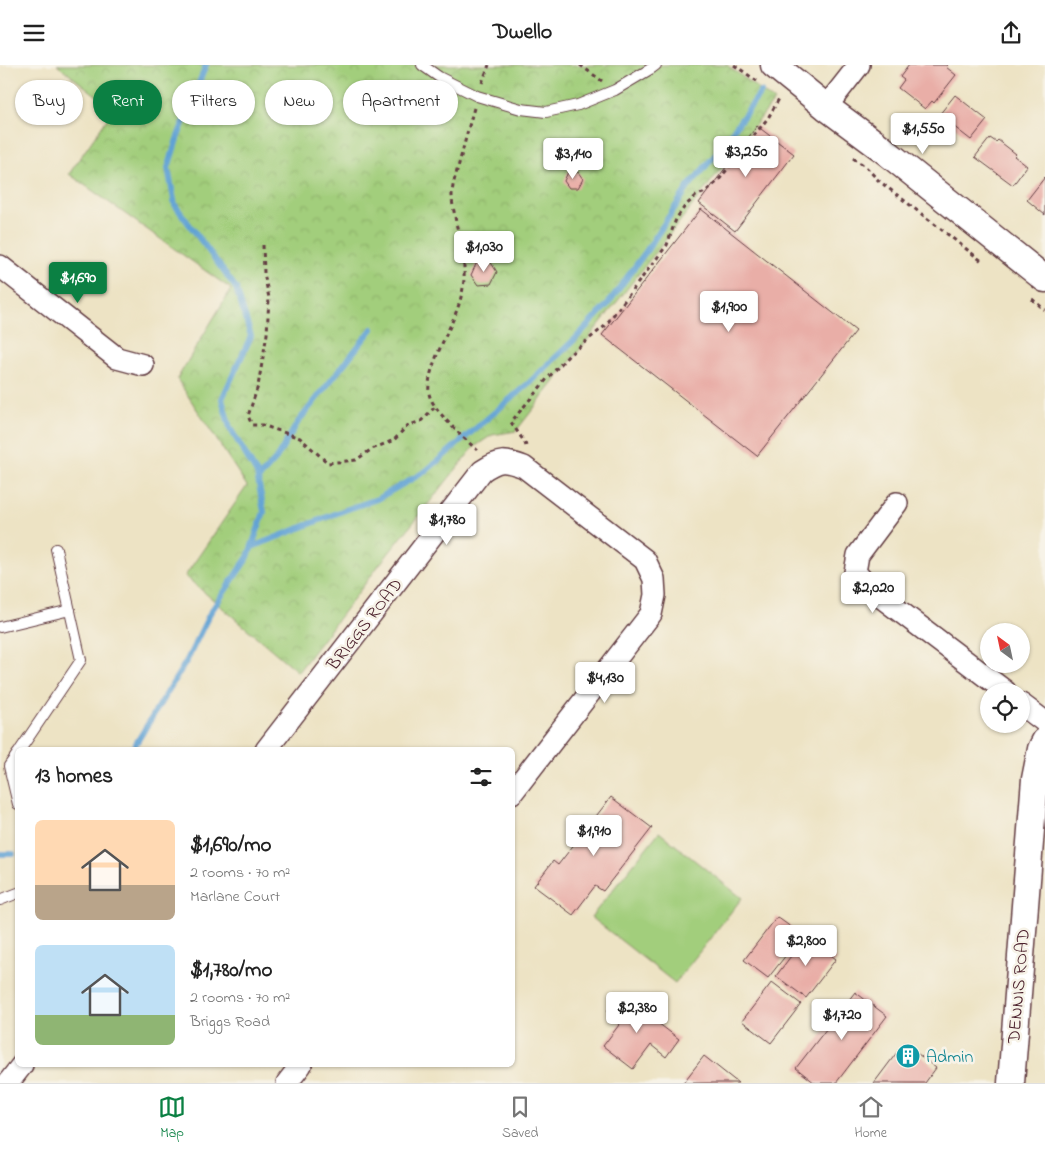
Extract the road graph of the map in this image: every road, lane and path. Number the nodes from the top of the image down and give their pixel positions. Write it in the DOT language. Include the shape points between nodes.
graph roads {
  1 [pos="422,65"];
  2 [pos="487,65"];
  3 [pos="494,65"];
  4 [pos="580,65"];
  5 [pos="656,65"];
  6 [pos="734,65"];
  7 [pos="859,65"];
  8 [pos="769,76"];
  9 [pos="615,90"];
  10 [pos="478,96"];
  11 [pos="787,103"];
  12 [pos="826,107"];
  13 [pos="851,156"];
  14 [pos="263,245"];
  15 [pos="984,262"];
  16 [pos="0,267"];
  17 [pos="1037,289"];
  18 [pos="1045,309"];
  19 [pos="143,365"];
  20 [pos="435,407"];
  21 [pos="470,443"];
  22 [pos="527,452"];
  23 [pos="897,503"];
  24 [pos="56,549"];
  25 [pos="70,610"];
  26 [pos="0,627"];
  27 [pos="994,683"];
  28 [pos="1030,710"];
  29 [pos="1045,722"];
  30 [pos="1045,741"];
  31 [pos="21,747"];
  32 [pos="268,747"];
  33 [pos="15,754"];
  34 [pos="4,767"];
  35 [pos="515,789"];
  36 [pos="15,796"];
  37 [pos="15,894"];
  38 [pos="0,900"];
  39 [pos="20,1067"];
  40 [pos="299,1067"];
  41 [pos="8,1083"];
  42 [pos="287,1083"];
  43 [pos="1011,1083"];
  1 -- 10 [label="lane"];
  2 -- 3 [label="path"];
  4 -- 9 [label="path"];
  5 -- 9 [label="lane"];
  6 -- 8 [label="path"];
  7 -- 12 [label="street"];
  8 -- 12 [label="street"];
  9 -- 10 [label="lane" via="578,105 546,112 521,109"];
  10 -- 20 [label="path" via="452,198 465,277 456,315 432,369 429,396"];
  11 -- 22 [label="path" via="780,97 768,118 718,181 685,206 676,219 667,245 605,326 569,355 511,422"];
  12 -- 17 [label="street" via="880,147"];
  13 -- 15 [label="path"];
  14 -- 20 [label="path" via="264,273 270,298 258,386 248,416 252,425 262,425 300,438 328,463 356,460 394,440 407,426 421,421"];
  16 -- 19 [label="street" via="117,358"];
  17 -- 18 [label="path"];
  20 -- 21 [label="path"];
  23 -- 27 [label="street" via="858,555 855,573 869,588"];
  24 -- 25 [label="lane"];
  25 -- 26 [label="lane"];
  25 -- 31 [label="lane" via="81,660"];
  28 -- 29 [label="street"];
  30 -- 43 [label="street, DENNIS ROAD" via="1035,779"];
  32 -- 35 [label="street, BRIGGS ROAD" via="482,471 493,463 507,461 524,467 645,560 654,579 655,595 650,614"];
  33 -- 34 [label="lane"];
  34 -- 36 [label="lane"];
  37 -- 38 [label="lane"];
  39 -- 41 [label="street"];
  40 -- 42 [label="street"];
}
